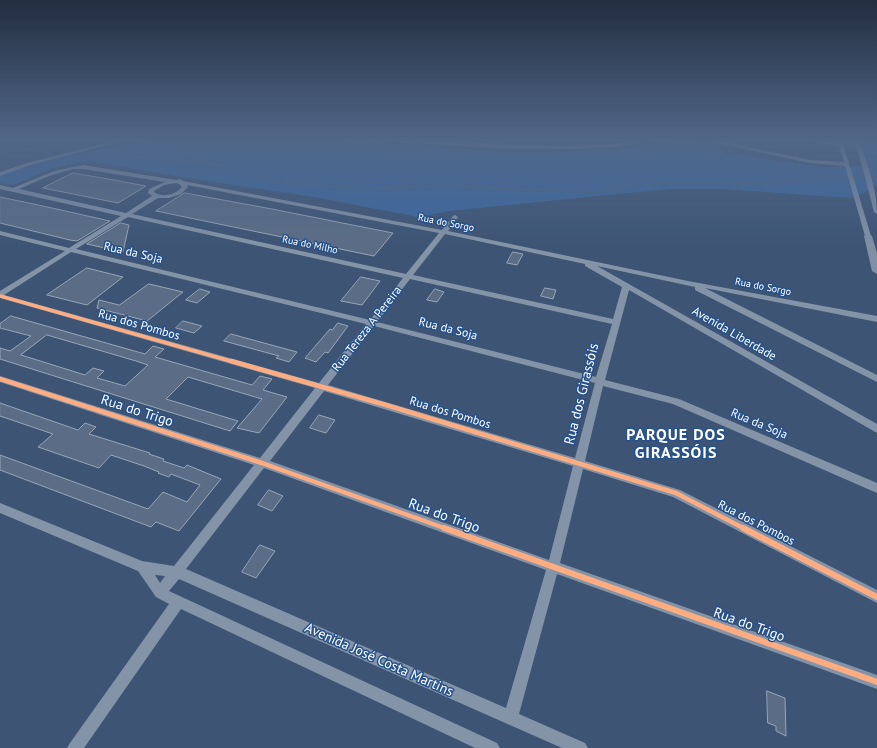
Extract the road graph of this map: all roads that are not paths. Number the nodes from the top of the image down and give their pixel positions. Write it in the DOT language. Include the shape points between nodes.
graph roads {
  1 [pos="46,175"];
  2 [pos="128,175"];
  3 [pos="849,175"];
  4 [pos="868,175"];
  5 [pos="152,179"];
  6 [pos="180,182"];
  7 [pos="157,186"];
  8 [pos="203,186"];
  9 [pos="0,188"];
  10 [pos="13,190"];
  11 [pos="181,192"];
  12 [pos="157,196"];
  13 [pos="871,206"];
  14 [pos="127,215"];
  15 [pos="455,217"];
  16 [pos="443,232"];
  17 [pos="0,233"];
  18 [pos="872,237"];
  19 [pos="874,248"];
  20 [pos="71,250"];
  21 [pos="580,260"];
  22 [pos="625,269"];
  23 [pos="877,271"];
  24 [pos="408,277"];
  25 [pos="688,283"];
  26 [pos="622,284"];
  27 [pos="0,295"];
  28 [pos="877,319"];
  29 [pos="616,322"];
  30 [pos="372,323"];
  31 [pos="0,379"];
  32 [pos="877,379"];
  33 [pos="600,381"];
  34 [pos="322,386"];
  35 [pos="877,428"];
  36 [pos="262,463"];
  37 [pos="580,463"];
  38 [pos="877,488"];
  39 [pos="0,508"];
  40 [pos="142,567"];
  41 [pos="554,568"];
  42 [pos="178,572"];
  43 [pos="160,593"];
  44 [pos="877,597"];
  45 [pos="179,601"];
  46 [pos="877,682"];
  47 [pos="510,718"];
  48 [pos="75,748"];
  49 [pos="492,748"];
  50 [pos="580,748"];
  1 -- 10 [label="street, Rua do Sorgo"];
  2 -- 5 [label="street, Rua do Sorgo"];
  3 -- 13 [label="street" via="851,181"];
  4 -- 13 [label="street"];
  5 -- 6 [label="street, Rua do Sorgo"];
  5 -- 7 [label="street"];
  6 -- 7 [label="street"];
  6 -- 8 [label="street, Rua do Sorgo"];
  6 -- 11 [label="street" via="185,187"];
  7 -- 12 [label="street" via="151,190 153,195"];
  8 -- 11 [label="street"];
  8 -- 16 [label="street, Rua do Sorgo"];
  9 -- 10 [label="street, Rua do Milho"];
  10 -- 14 [label="street, Rua do Milho"];
  11 -- 12 [label="street"];
  12 -- 14 [label="street"];
  13 -- 18 [label="street"];
  14 -- 20 [label="street"];
  14 -- 24 [label="street, Rua do Milho"];
  15 -- 16 [label="street, Rua Tereza A Pereira"];
  16 -- 21 [label="street, Rua do Sorgo"];
  16 -- 24 [label="street, Rua Tereza A Pereira"];
  17 -- 20 [label="street, Rua da Soja"];
  18 -- 19 [label="street"];
  19 -- 23 [label="street"];
  20 -- 27 [label="street"];
  20 -- 30 [label="street, Rua da Soja"];
  21 -- 22 [label="street, Rua do Sorgo"];
  21 -- 26 [label="street, Avenida Liberdade"];
  22 -- 25 [label="street, Rua do Sorgo"];
  22 -- 26 [label="street, Rua dos Girassóis" via="619,274"];
  24 -- 29 [label="street, Rua do Milho"];
  24 -- 30 [label="street, Rua Tereza A Pereira"];
  25 -- 28 [label="street, Rua do Sorgo"];
  25 -- 32 [label="street, Avenida Liberdade"];
  26 -- 29 [label="street, Rua dos Girassóis"];
  26 -- 35 [label="street, Avenida Liberdade"];
  27 -- 34 [label="street, Rua dos Pombos"];
  29 -- 33 [label="street, Rua dos Girassóis"];
  30 -- 33 [label="street, Rua da Soja"];
  30 -- 34 [label="street, Rua Tereza A Pereira"];
  31 -- 36 [label="street, Rua do Trigo"];
  33 -- 37 [label="street, Rua dos Girassóis"];
  33 -- 38 [label="street, Rua da Soja" via="676,401"];
  34 -- 36 [label="street, Rua Tereza A Pereira"];
  34 -- 37 [label="street, Rua dos Pombos"];
  36 -- 41 [label="street, Rua do Trigo"];
  36 -- 42 [label="street, Rua Tereza A Pereira"];
  37 -- 41 [label="street, Rua dos Girassóis"];
  37 -- 44 [label="street, Rua dos Pombos" via="676,493"];
  39 -- 40 [label="street, Avenida José Costa Martins"];
  40 -- 42 [label="street, Avenida José Costa Martins"];
  40 -- 43 [label="street"];
  41 -- 46 [label="street, Rua do Trigo"];
  41 -- 47 [label="street, Rua dos Girassóis"];
  42 -- 43 [label="street, Rua Tereza A Pereira"];
  42 -- 47 [label="street, Avenida José Costa Martins"];
  43 -- 45 [label="street"];
  45 -- 48 [label="street"];
  45 -- 49 [label="street"];
  47 -- 50 [label="street, Avenida José Costa Martins"];
}
